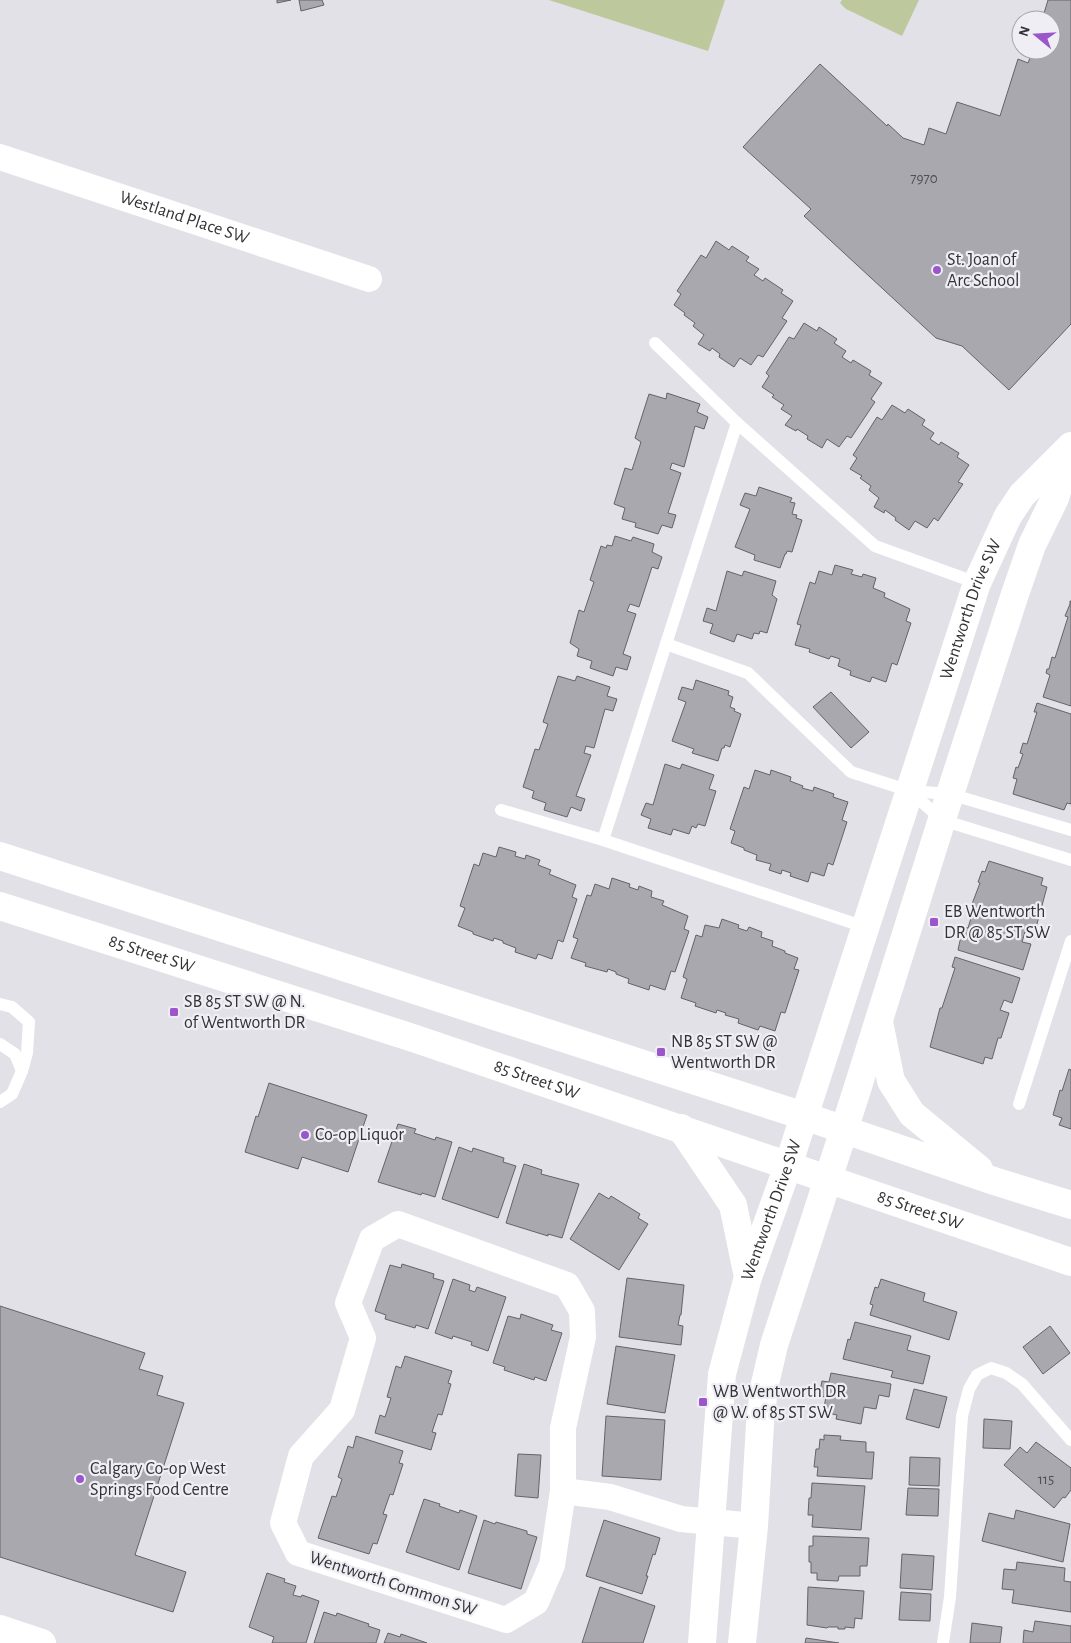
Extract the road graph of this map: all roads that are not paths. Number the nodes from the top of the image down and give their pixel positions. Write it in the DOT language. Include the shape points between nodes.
graph roads {
  1 [pos="0,157"];
  2 [pos="369,279"];
  3 [pos="655,343"];
  4 [pos="736,423"];
  5 [pos="1070,448"];
  6 [pos="977,583"];
  7 [pos="666,644"];
  8 [pos="910,791"];
  9 [pos="950,794"];
  10 [pos="501,810"];
  11 [pos="942,820"];
  12 [pos="1071,830"];
  13 [pos="602,840"];
  14 [pos="0,856"];
  15 [pos="1071,860"];
  16 [pos="0,906"];
  17 [pos="865,927"];
  18 [pos="1071,942"];
  19 [pos="0,1004"];
  20 [pos="879,1022"];
  21 [pos="0,1044"];
  22 [pos="22,1071"];
  23 [pos="0,1102"];
  24 [pos="1019,1104"];
  25 [pos="804,1116"];
  26 [pos="681,1128"];
  27 [pos="844,1130"];
  28 [pos="788,1166"];
  29 [pos="828,1179"];
  30 [pos="994,1181"];
  31 [pos="1071,1205"];
  32 [pos="1071,1262"];
  33 [pos="748,1277"];
  34 [pos="1071,1440"];
  35 [pos="563,1491"];
  36 [pos="710,1523"];
  37 [pos="754,1526"];
  38 [pos="0,1629"];
  39 [pos="42,1643"];
  40 [pos="702,1643"];
  41 [pos="742,1643"];
  42 [pos="943,1643"];
  1 -- 2 [label="street, Westland Place SW"];
  3 -- 4 [label="lane"];
  4 -- 6 [label="lane" via="875,546"];
  4 -- 7 [label="lane"];
  5 -- 6 [label="main road, Wentworth Drive SW" via="1017,502 1003,524"];
  5 -- 9 [label="main road, Wentworth Drive SW" via="1055,498 1032,545"];
  6 -- 8 [label="main road, Wentworth Drive SW"];
  7 -- 8 [label="lane" via="748,673 851,772"];
  7 -- 13 [label="lane"];
  8 -- 9 [label="lane"];
  8 -- 11 [label="lane"];
  8 -- 17 [label="main road, Wentworth Drive SW"];
  9 -- 11 [label="main road, Wentworth Drive SW"];
  9 -- 12 [label="lane"];
  10 -- 13 [label="lane"];
  11 -- 15 [label="lane"];
  11 -- 20 [label="main road, Wentworth Drive SW"];
  13 -- 17 [label="lane"];
  14 -- 25 [label="main road"];
  16 -- 26 [label="main road, 85 Street SW" via="413,1038"];
  17 -- 25 [label="main road, Wentworth Drive SW"];
  18 -- 24 [label="lane"];
  19 -- 22 [label="lane" via="12,1007 29,1022"];
  20 -- 27 [label="main road, Wentworth Drive SW"];
  20 -- 30 [label="main road" via="891,1081 912,1114"];
  21 -- 22 [label="lane" via="15,1054"];
  22 -- 23 [label="lane" via="12,1094"];
  25 -- 27 [label="main road"];
  25 -- 28 [label="main road, Wentworth Drive SW"];
  26 -- 28 [label="main road, 85 Street SW"];
  26 -- 33 [label="main road" via="734,1205"];
  27 -- 29 [label="main road, Wentworth Drive SW"];
  27 -- 30 [label="main road"];
  28 -- 29 [label="main road, 85 Street SW"];
  28 -- 33 [label="main road, Wentworth Drive SW"];
  29 -- 32 [label="main road, 85 Street SW"];
  29 -- 37 [label="main road, Wentworth Drive SW" via="787,1302 764,1388"];
  30 -- 31 [label="main road"];
  33 -- 36 [label="main road, Wentworth Drive SW" via="722,1374"];
  34 -- 42 [label="lane" via="1022,1384 991,1368 977,1375 962,1416 950,1597"];
  35 -- 35 [label="street, Wentworth Common SW" via="563,1428 583,1337 582,1312 567,1284 398,1224 372,1239 348,1303 363,1338 342,1410 301,1456 283,1523 298,1553 506,1620 536,1602 552,1566"];
  35 -- 36 [label="street" via="610,1497 682,1520"];
  36 -- 37 [label="street"];
  36 -- 40 [label="main road, Wentworth Drive SW"];
  37 -- 41 [label="main road, Wentworth Drive SW"];
  38 -- 39 [label="main road"];
}
